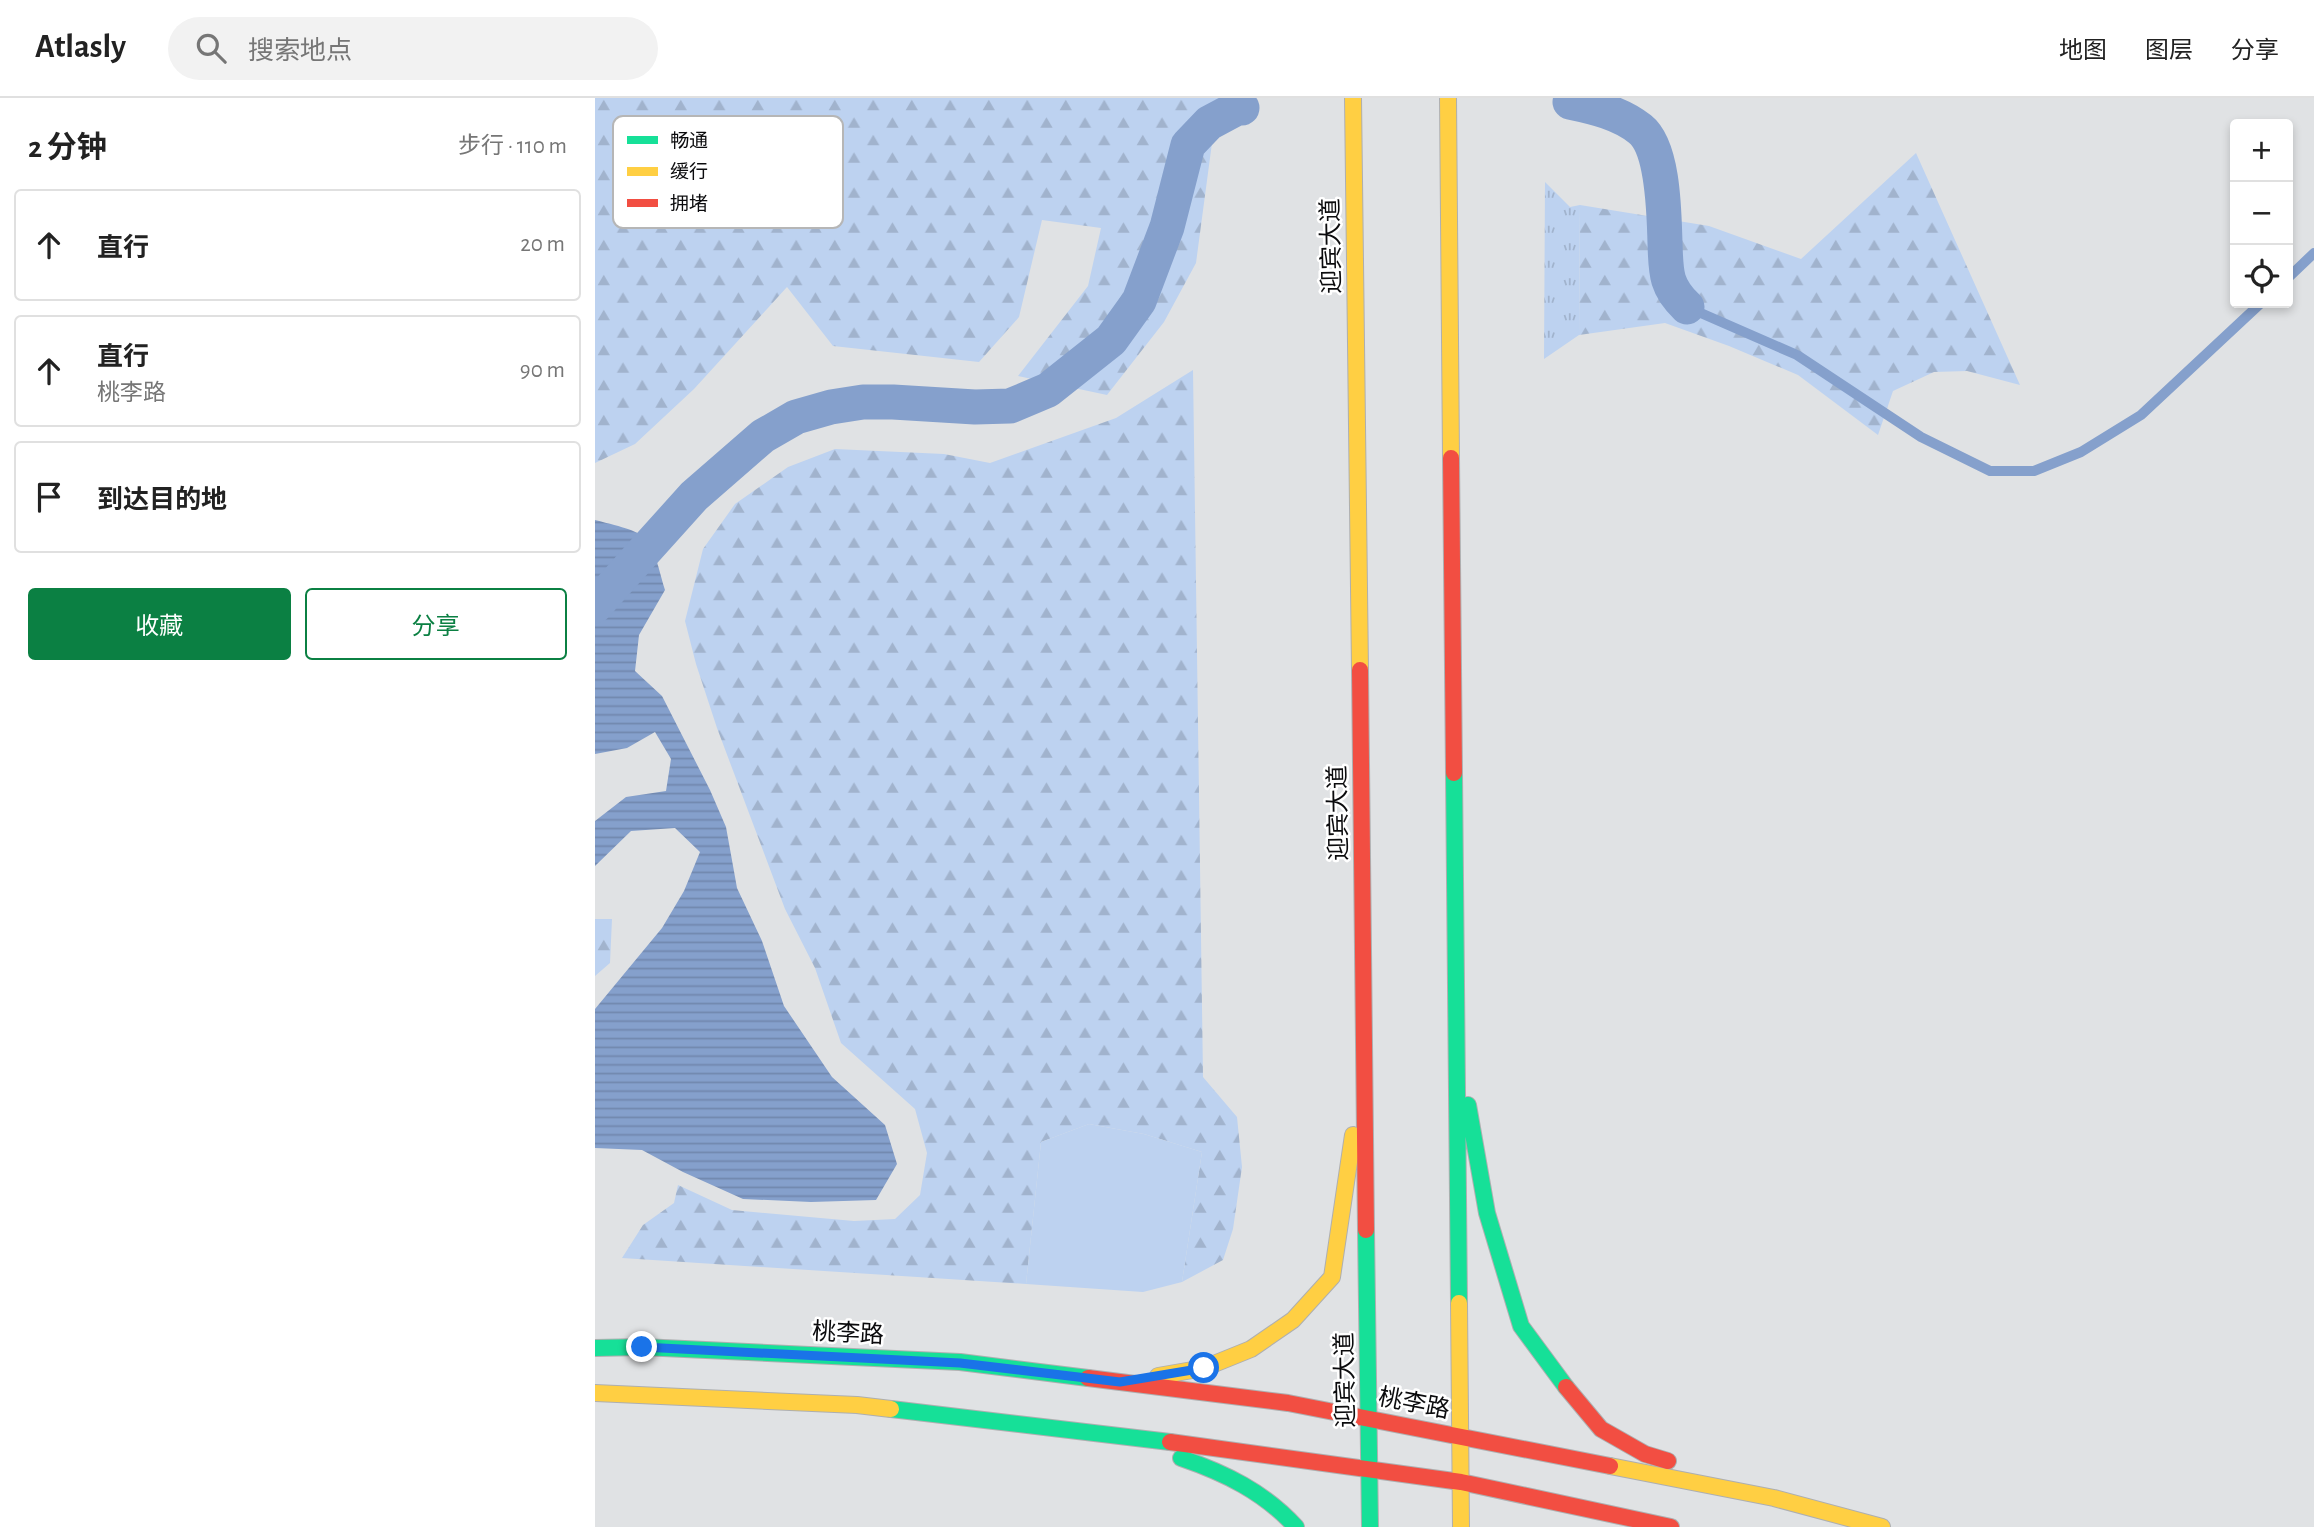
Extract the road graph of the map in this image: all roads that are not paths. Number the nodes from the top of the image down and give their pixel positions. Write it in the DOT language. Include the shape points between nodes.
graph roads {
  1 [pos="1353,98"];
  2 [pos="1448,98"];
  3 [pos="1364,1040"];
  4 [pos="1457,1042"];
  5 [pos="595,1348"];
  6 [pos="1120,1382"];
  7 [pos="595,1393"];
  8 [pos="1369,1418"];
  9 [pos="1109,1434"];
  10 [pos="1460,1436"];
  11 [pos="1370,1469"];
  12 [pos="1461,1482"];
  13 [pos="1823,1511"];
  14 [pos="1296,1527"];
  15 [pos="1370,1527"];
  16 [pos="1461,1527"];
  17 [pos="1671,1527"];
  18 [pos="1882,1527"];
  1 -- 3 [label="main road, 迎宾大道"];
  2 -- 4 [label="main road"];
  3 -- 6 [label="main road" via="1332,1277 1293,1320 1251,1349 1204,1368"];
  3 -- 8 [label="main road, 迎宾大道"];
  4 -- 10 [label="main road"];
  4 -- 13 [label="main road" via="1487,1213 1521,1326 1551,1369 1601,1429 1645,1454"];
  5 -- 6 [label="main road, 桃李路" via="960,1363"];
  6 -- 8 [label="main road, 桃李路"];
  7 -- 9 [label="main road" via="857,1405"];
  8 -- 10 [label="main road, 桃李路"];
  8 -- 11 [label="main road, 迎宾大道"];
  9 -- 11 [label="main road"];
  9 -- 14 [label="main road" via="1216,1469 1250,1487"];
  10 -- 12 [label="main road"];
  10 -- 13 [label="main road, 桃李路"];
  11 -- 12 [label="main road"];
  11 -- 15 [label="main road, 迎宾大道"];
  12 -- 16 [label="main road"];
  12 -- 17 [label="main road"];
  13 -- 18 [label="main road, 桃李路"];
}
